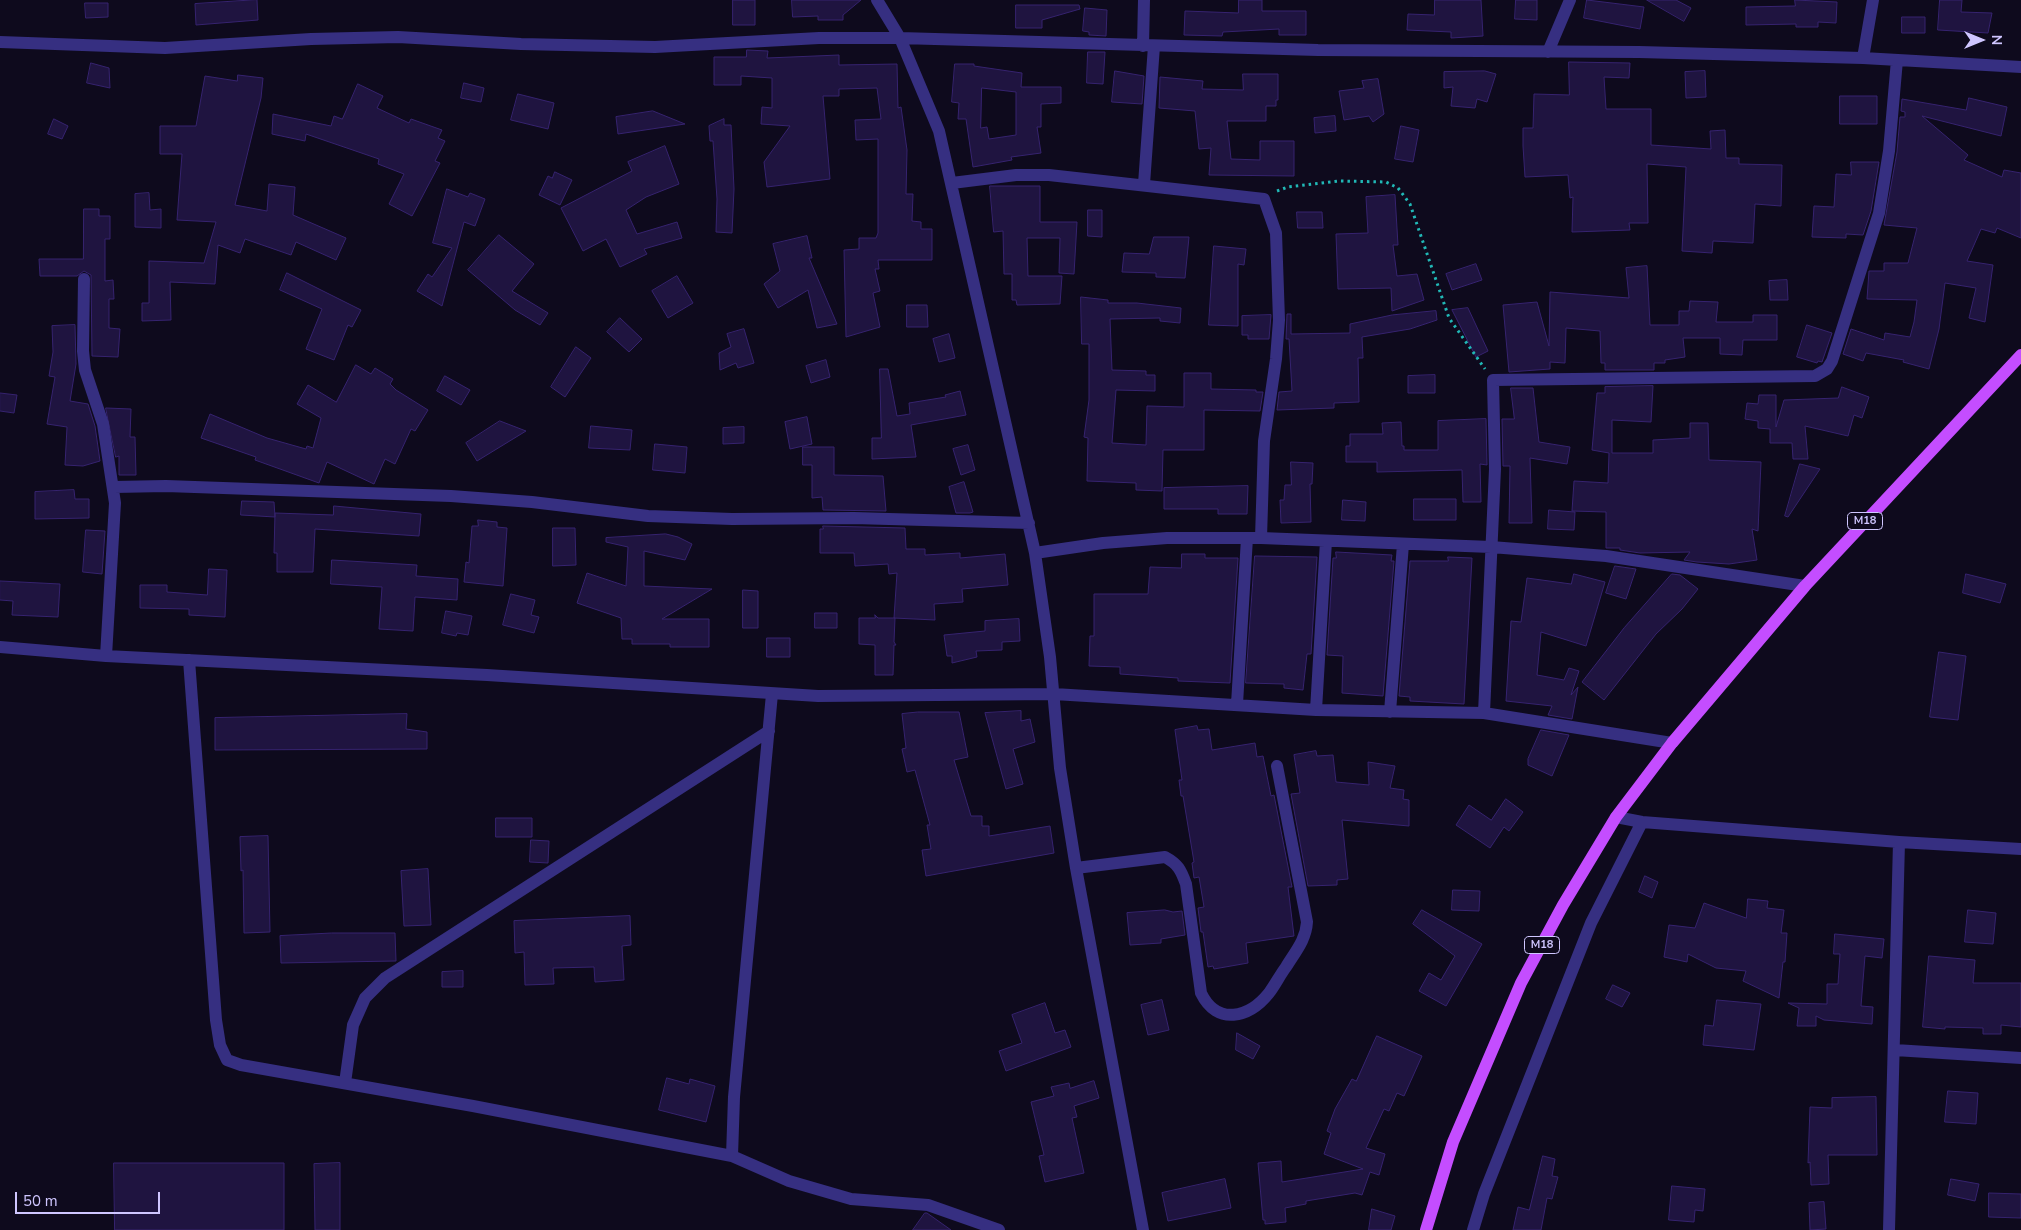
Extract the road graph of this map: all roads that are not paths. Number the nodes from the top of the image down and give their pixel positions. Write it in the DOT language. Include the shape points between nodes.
graph roads {
  1 [pos="877,0"];
  2 [pos="1144,0"];
  3 [pos="1570,0"];
  4 [pos="1873,0"];
  5 [pos="900,38"];
  6 [pos="0,42"];
  7 [pos="1148,46"];
  8 [pos="1548,52"];
  9 [pos="1863,58"];
  10 [pos="1897,60"];
  11 [pos="2021,67"];
  12 [pos="952,183"];
  13 [pos="1144,184"];
  14 [pos="84,279"];
  15 [pos="2021,355"];
  16 [pos="2016,365"];
  17 [pos="114,487"];
  18 [pos="1028,523"];
  19 [pos="1254,538"];
  20 [pos="1326,541"];
  21 [pos="1403,544"];
  22 [pos="1491,547"];
  23 [pos="1035,553"];
  24 [pos="1804,586"];
  25 [pos="0,647"];
  26 [pos="106,656"];
  27 [pos="189,660"];
  28 [pos="772,694"];
  29 [pos="1054,694"];
  30 [pos="1237,704"];
  31 [pos="1316,710"];
  32 [pos="1390,712"];
  33 [pos="1484,714"];
  34 [pos="769,731"];
  35 [pos="1672,743"];
  36 [pos="1277,766"];
  37 [pos="1616,817"];
  38 [pos="1642,822"];
  39 [pos="1899,842"];
  40 [pos="2021,849"];
  41 [pos="1076,868"];
  42 [pos="1895,1050"];
  43 [pos="2021,1058"];
  44 [pos="345,1083"];
  45 [pos="732,1156"];
  46 [pos="999,1230"];
  47 [pos="1143,1230"];
  48 [pos="1426,1230"];
  49 [pos="1473,1230"];
  50 [pos="1889,1230"];
  1 -- 5 [label="street"];
  2 -- 7 [label="street"];
  3 -- 8 [label="street"];
  4 -- 9 [label="street"];
  5 -- 6 [label="street" via="819,38 656,47 398,37 165,48"];
  5 -- 7 [label="street"];
  5 -- 12 [label="street" via="939,131"];
  7 -- 8 [label="street"];
  7 -- 13 [label="street"];
  8 -- 9 [label="street"];
  9 -- 10 [label="street"];
  10 -- 11 [label="street"];
  10 -- 22 [label="street" via="1890,142 1879,213 1832,361 1822,374 1493,380 1496,430"];
  12 -- 13 [label="street" via="1031,174"];
  12 -- 18 [label="street"];
  13 -- 19 [label="street" via="1264,199 1276,233 1279,320"];
  14 -- 17 [label="street" via="85,370 99,408"];
  15 -- 16 [label="main road, M18"];
  16 -- 24 [label="main road, M18"];
  17 -- 18 [label="street" via="451,496 648,516"];
  17 -- 26 [label="street"];
  18 -- 23 [label="street"];
  19 -- 20 [label="street"];
  19 -- 23 [label="street" via="1158,539"];
  19 -- 30 [label="street"];
  20 -- 21 [label="street"];
  20 -- 31 [label="street"];
  21 -- 22 [label="street"];
  21 -- 32 [label="street"];
  22 -- 24 [label="street" via="1606,556"];
  22 -- 33 [label="street"];
  23 -- 29 [label="street"];
  24 -- 35 [label="main road, M18"];
  25 -- 26 [label="street"];
  26 -- 27 [label="street"];
  27 -- 28 [label="street"];
  27 -- 44 [label="street" via="220,1045 226,1060 241,1065"];
  28 -- 29 [label="street"];
  28 -- 34 [label="street"];
  29 -- 30 [label="street"];
  29 -- 41 [label="street" via="1060,768"];
  30 -- 31 [label="street"];
  31 -- 32 [label="street"];
  32 -- 33 [label="street"];
  33 -- 35 [label="street"];
  34 -- 44 [label="street" via="386,978 365,998 353,1025"];
  34 -- 45 [label="street" via="734,1097"];
  35 -- 37 [label="main road, M18"];
  36 -- 41 [label="street" via="1307,922 1306,935 1268,994 1248,1011 1218,1014 1207,1005 1201,993 1186,884 1176,863 1165,857"];
  37 -- 38 [label="street"];
  37 -- 48 [label="main road, M18" via="1521,983 1453,1142"];
  38 -- 39 [label="street"];
  38 -- 49 [label="street" via="1584,940 1484,1194"];
  39 -- 40 [label="street"];
  39 -- 42 [label="street"];
  41 -- 47 [label="street"];
  42 -- 43 [label="street"];
  42 -- 50 [label="street"];
  44 -- 45 [label="street"];
  45 -- 46 [label="street" via="789,1181 851,1199 928,1205"];
}
